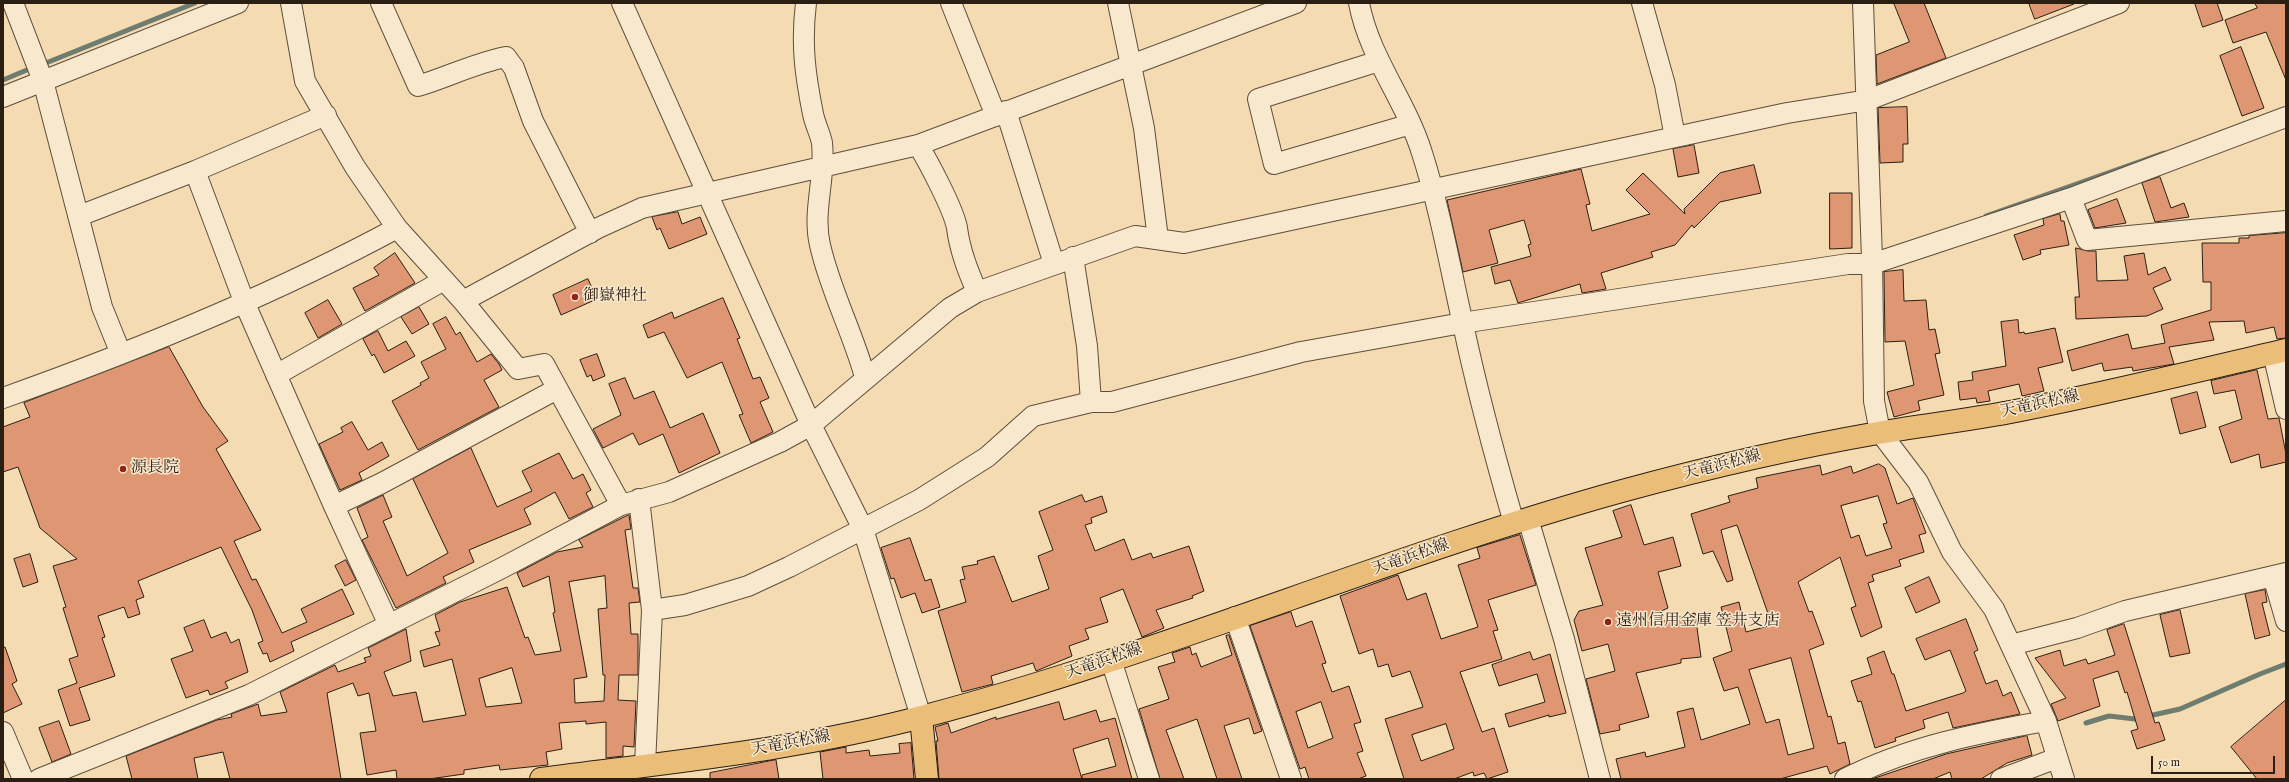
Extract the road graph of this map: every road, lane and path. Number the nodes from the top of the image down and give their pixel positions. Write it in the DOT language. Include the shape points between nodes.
graph roads {
  1 [pos="13,3"];
  2 [pos="238,3"];
  3 [pos="291,3"];
  4 [pos="381,3"];
  5 [pos="622,3"];
  6 [pos="806,3"];
  7 [pos="951,3"];
  8 [pos="1118,3"];
  9 [pos="1296,3"];
  10 [pos="1359,3"];
  11 [pos="1642,3"];
  12 [pos="1863,3"];
  13 [pos="2119,3"];
  14 [pos="1379,61"];
  15 [pos="1132,64"];
  16 [pos="39,70"];
  17 [pos="3,97"];
  18 [pos="1868,100"];
  19 [pos="1001,113"];
  20 [pos="326,115"];
  21 [pos="2286,117"];
  22 [pos="1411,124"];
  23 [pos="1675,137"];
  24 [pos="918,145"];
  25 [pos="823,166"];
  26 [pos="195,171"];
  27 [pos="1432,190"];
  28 [pos="708,193"];
  29 [pos="2071,198"];
  30 [pos="79,216"];
  31 [pos="2286,220"];
  32 [pos="397,228"];
  33 [pos="590,233"];
  34 [pos="1158,239"];
  35 [pos="1073,257"];
  36 [pos="1054,264"];
  37 [pos="1872,264"];
  38 [pos="444,280"];
  39 [pos="977,292"];
  40 [pos="462,301"];
  41 [pos="245,304"];
  42 [pos="1462,323"];
  43 [pos="2279,352"];
  44 [pos="121,354"];
  45 [pos="276,375"];
  46 [pos="865,377"];
  47 [pos="557,389"];
  48 [pos="3,398"];
  49 [pos="1091,402"];
  50 [pos="2286,409"];
  51 [pos="810,425"];
  52 [pos="1880,432"];
  53 [pos="630,502"];
  54 [pos="334,506"];
  55 [pos="1521,521"];
  56 [pos="863,529"];
  57 [pos="2280,574"];
  58 [pos="652,610"];
  59 [pos="1234,617"];
  60 [pos="2286,621"];
  61 [pos="389,625"];
  62 [pos="2011,645"];
  63 [pos="1111,660"];
  64 [pos="921,718"];
  65 [pos="2046,721"];
  66 [pos="3,732"];
  67 [pos="2057,758"];
  68 [pos="645,765"];
  69 [pos="23,779"];
  70 [pos="39,779"];
  71 [pos="541,779"];
  72 [pos="927,779"];
  73 [pos="1149,779"];
  74 [pos="1291,779"];
  75 [pos="1600,779"];
  76 [pos="1845,779"];
  77 [pos="2001,779"];
  78 [pos="2064,779"];
  1 -- 16 [label="street"];
  2 -- 16 [label="street"];
  3 -- 20 [label="street" via="305,81"];
  4 -- 33 [label="street" via="418,86 448,78 489,60 506,57 514,68 533,121"];
  5 -- 28 [label="street"];
  6 -- 25 [label="street" via="802,37 805,72 822,142"];
  7 -- 19 [label="street"];
  8 -- 15 [label="street"];
  9 -- 15 [label="street"];
  10 -- 14 [label="street" via="1363,24"];
  11 -- 23 [label="street" via="1665,85"];
  12 -- 18 [label="street"];
  13 -- 18 [label="street"];
  14 -- 22 [label="street"];
  14 -- 22 [label="street" via="1258,99 1274,164"];
  15 -- 19 [label="street"];
  15 -- 34 [label="street" via="1144,128"];
  16 -- 17 [label="street"];
  16 -- 30 [label="street"];
  18 -- 23 [label="street" via="1787,113"];
  18 -- 37 [label="street"];
  19 -- 24 [label="street"];
  19 -- 36 [label="street"];
  20 -- 26 [label="street"];
  20 -- 32 [label="street" via="355,167"];
  21 -- 29 [label="street"];
  22 -- 27 [label="street"];
  23 -- 27 [label="street"];
  24 -- 25 [label="street"];
  24 -- 39 [label="street" via="938,181 954,220 962,254"];
  25 -- 28 [label="street"];
  25 -- 46 [label="street" via="817,221 820,245"];
  26 -- 30 [label="street"];
  26 -- 41 [label="street"];
  27 -- 34 [label="street" via="1184,243"];
  27 -- 42 [label="street"];
  28 -- 33 [label="street" via="642,208"];
  28 -- 51 [label="street"];
  29 -- 31 [label="street" via="2087,240"];
  29 -- 37 [label="street"];
  30 -- 44 [label="street" via="102,307"];
  32 -- 38 [label="street"];
  32 -- 41 [label="street"];
  33 -- 40 [label="street"];
  34 -- 35 [label="street" via="1135,236"];
  35 -- 36 [label="street"];
  35 -- 49 [label="street"];
  36 -- 39 [label="street"];
  37 -- 42 [label="street" via="1848,264"];
  37 -- 52 [label="street" via="1874,401"];
  38 -- 40 [label="street"];
  38 -- 45 [label="street"];
  39 -- 46 [label="street" via="950,308"];
  40 -- 47 [label="street" via="518,368 544,364"];
  41 -- 44 [label="street"];
  41 -- 45 [label="street"];
  42 -- 49 [label="street" via="1301,352 1112,402"];
  42 -- 55 [label="street" via="1481,401"];
  43 -- 50 [label="street"];
  43 -- 52 [label="main road, 天竜浜松線" via="2029,408"];
  44 -- 48 [label="street"];
  45 -- 54 [label="street"];
  46 -- 51 [label="street"];
  47 -- 53 [label="street"];
  47 -- 54 [label="street"];
  49 -- 56 [label="street" via="1033,416 987,457 919,500"];
  51 -- 53 [label="street" via="780,442 669,492"];
  51 -- 56 [label="street"];
  52 -- 55 [label="main road, 天竜浜松線" via="1768,455 1624,491"];
  52 -- 62 [label="street" via="1918,482 1952,552 1994,609"];
  53 -- 58 [label="street"];
  53 -- 61 [label="street"];
  54 -- 61 [label="street"];
  55 -- 59 [label="main road, 天竜浜松線"];
  55 -- 75 [label="street" via="1564,639"];
  56 -- 58 [label="street" via="748,586 685,604"];
  56 -- 64 [label="street"];
  57 -- 60 [label="street"];
  57 -- 62 [label="street" via="2125,611 2077,628"];
  58 -- 68 [label="street"];
  59 -- 63 [label="main road, 天竜浜松線"];
  59 -- 74 [label="street"];
  61 -- 70 [label="street" via="249,695"];
  62 -- 65 [label="street"];
  63 -- 64 [label="main road, 天竜浜松線"];
  63 -- 73 [label="street"];
  64 -- 68 [label="main road, 天竜浜松線" via="794,745"];
  64 -- 72 [label="main road"];
  65 -- 67 [label="street"];
  65 -- 76 [label="street" via="1984,731 1881,764"];
  66 -- 69 [label="street"];
  67 -- 77 [label="street"];
  67 -- 78 [label="street"];
  68 -- 71 [label="main road, 天竜浜松線"];
}
